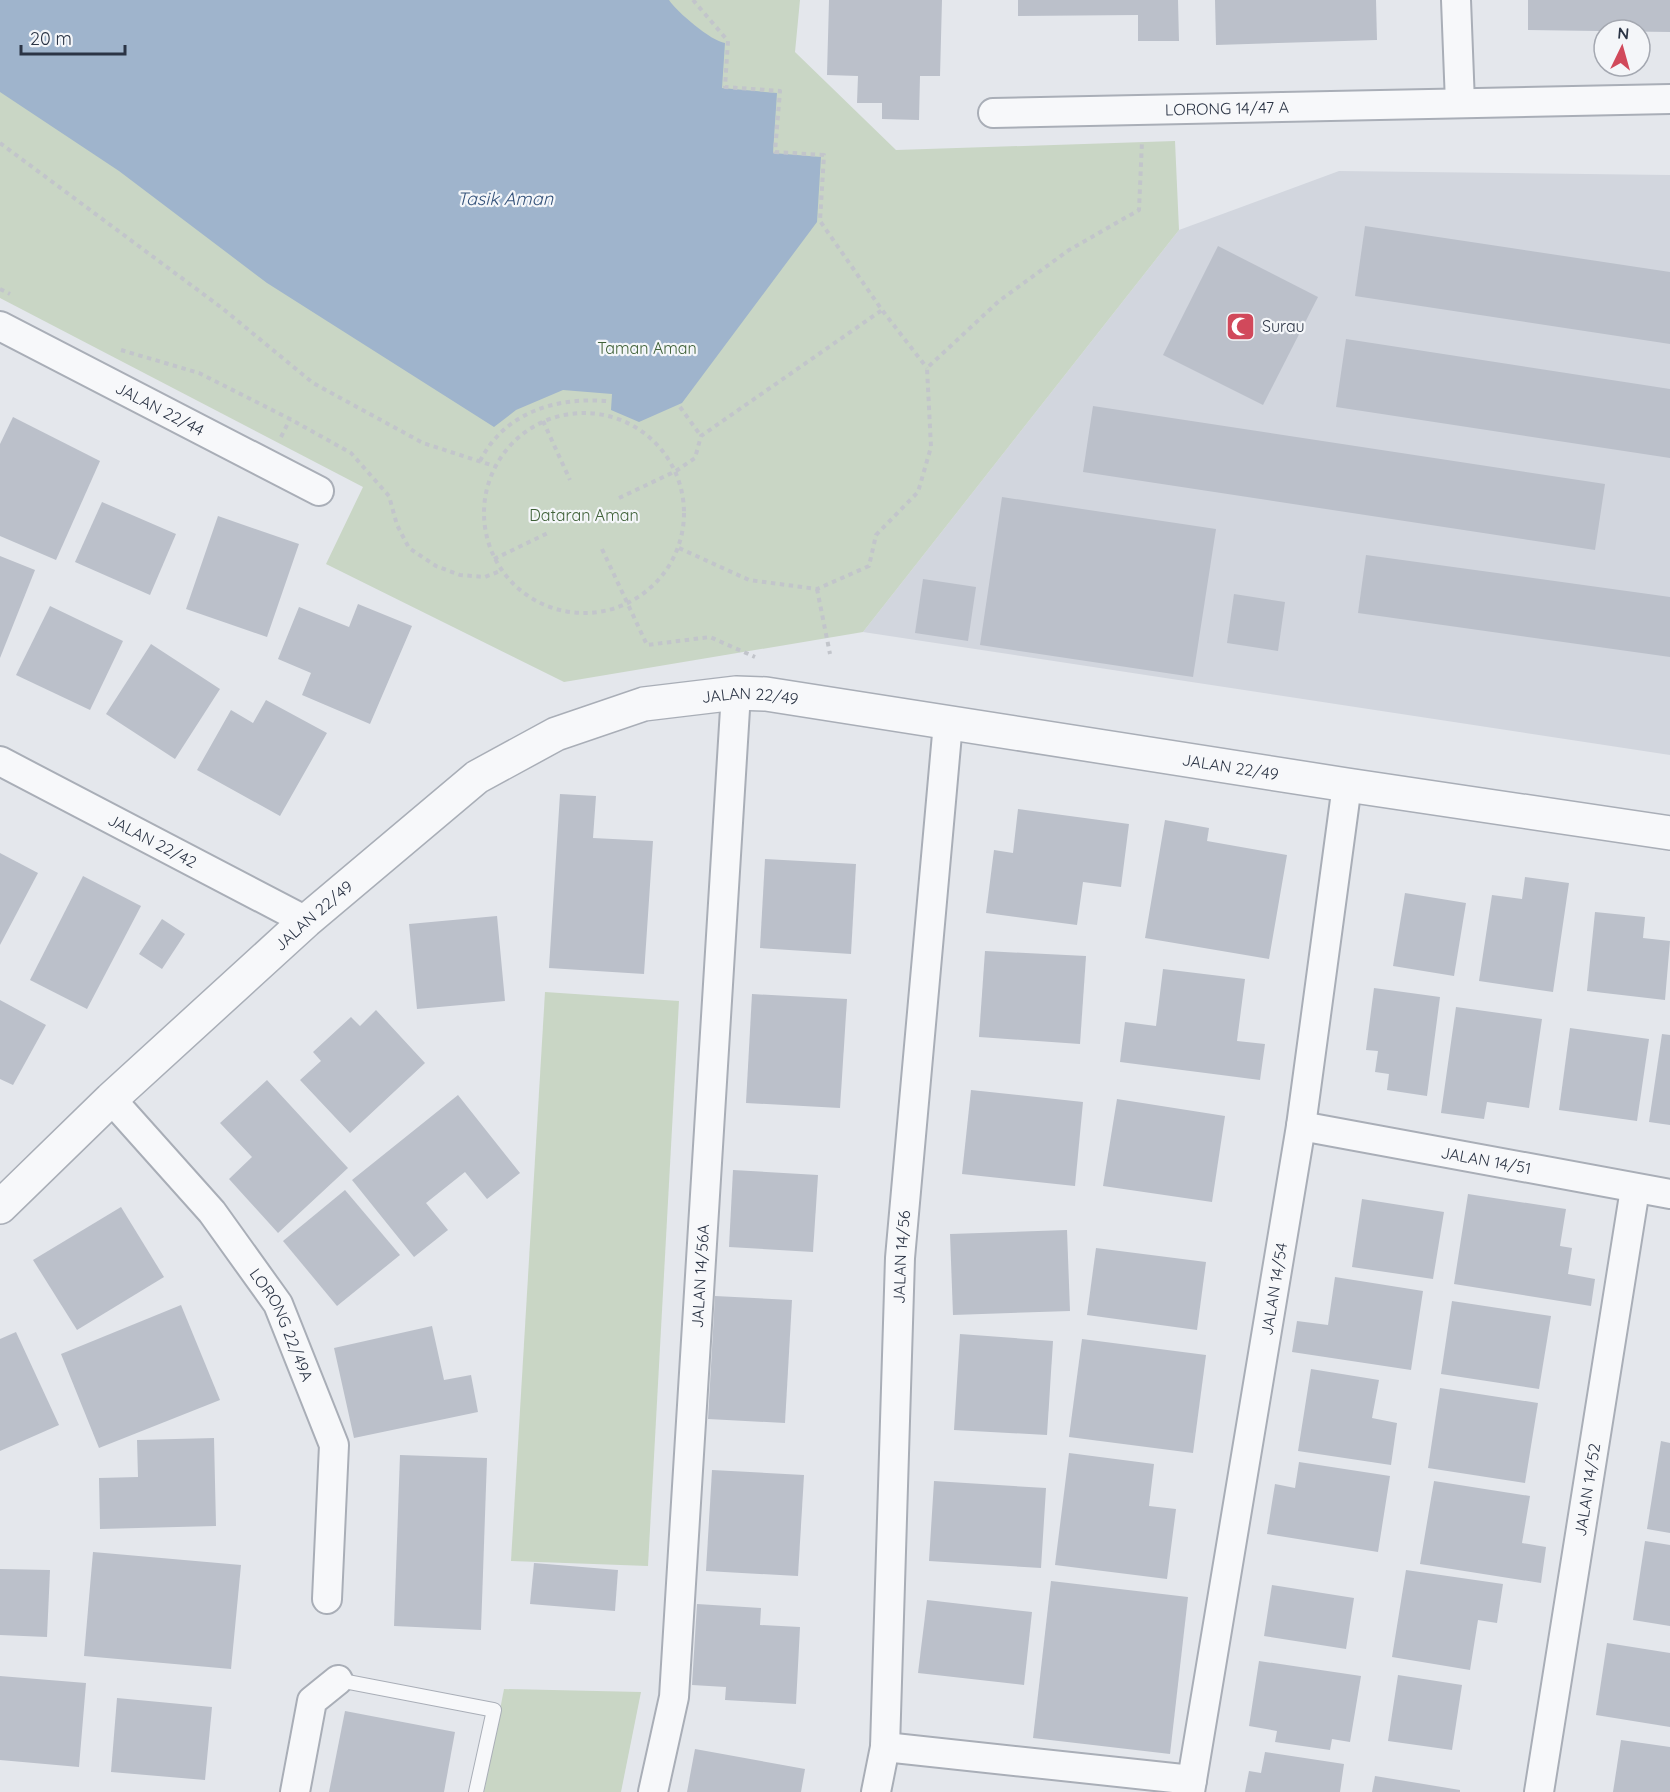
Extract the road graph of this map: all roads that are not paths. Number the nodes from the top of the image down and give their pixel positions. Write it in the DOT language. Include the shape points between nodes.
graph roads {
  1 [pos="1456,0"];
  2 [pos="1670,99"];
  3 [pos="1460,103"];
  4 [pos="993,113"];
  5 [pos="0,326"];
  6 [pos="319,491"];
  7 [pos="751,693"];
  8 [pos="948,723"];
  9 [pos="0,761"];
  10 [pos="1347,785"];
  11 [pos="1670,832"];
  12 [pos="306,921"];
  13 [pos="111,1099"];
  14 [pos="1301,1126"];
  15 [pos="1635,1189"];
  16 [pos="1670,1194"];
  17 [pos="0,1207"];
  18 [pos="327,1599"];
  19 [pos="338,1680"];
  20 [pos="885,1747"];
  21 [pos="1191,1786"];
  22 [pos="295,1792"];
  23 [pos="476,1792"];
  24 [pos="653,1792"];
  25 [pos="876,1792"];
  26 [pos="1539,1792"];
  1 -- 3 [label="street"];
  2 -- 3 [label="street, LORONG 14/47 A"];
  3 -- 4 [label="street, LORONG 14/47 A"];
  5 -- 6 [label="street, JALAN 22/44"];
  7 -- 8 [label="street, JALAN 22/49"];
  7 -- 12 [label="street, JALAN 22/49" via="644,704 556,734 477,777"];
  7 -- 24 [label="street, JALAN 14/56A" via="732,759 674,1696"];
  8 -- 10 [label="street, JALAN 22/49"];
  8 -- 20 [label="street, JALAN 14/56" via="900,1258"];
  9 -- 12 [label="street, JALAN 22/42"];
  10 -- 11 [label="street, JALAN 22/49"];
  10 -- 14 [label="street, JALAN 14/54"];
  12 -- 13 [label="street, JALAN 22/49"];
  13 -- 17 [label="street, JALAN 22/49"];
  13 -- 18 [label="street, LORONG 22/49A" via="212,1212 278,1304 334,1445"];
  14 -- 15 [label="street, JALAN 14/51"];
  14 -- 21 [label="street, JALAN 14/54"];
  15 -- 16 [label="street, JALAN 14/51"];
  15 -- 26 [label="street, JALAN 14/52"];
  19 -- 22 [label="street" via="312,1701"];
  19 -- 23 [label="lane" via="494,1710"];
  20 -- 21 [label="street"];
  20 -- 25 [label="street, JALAN 14/56"];
}
